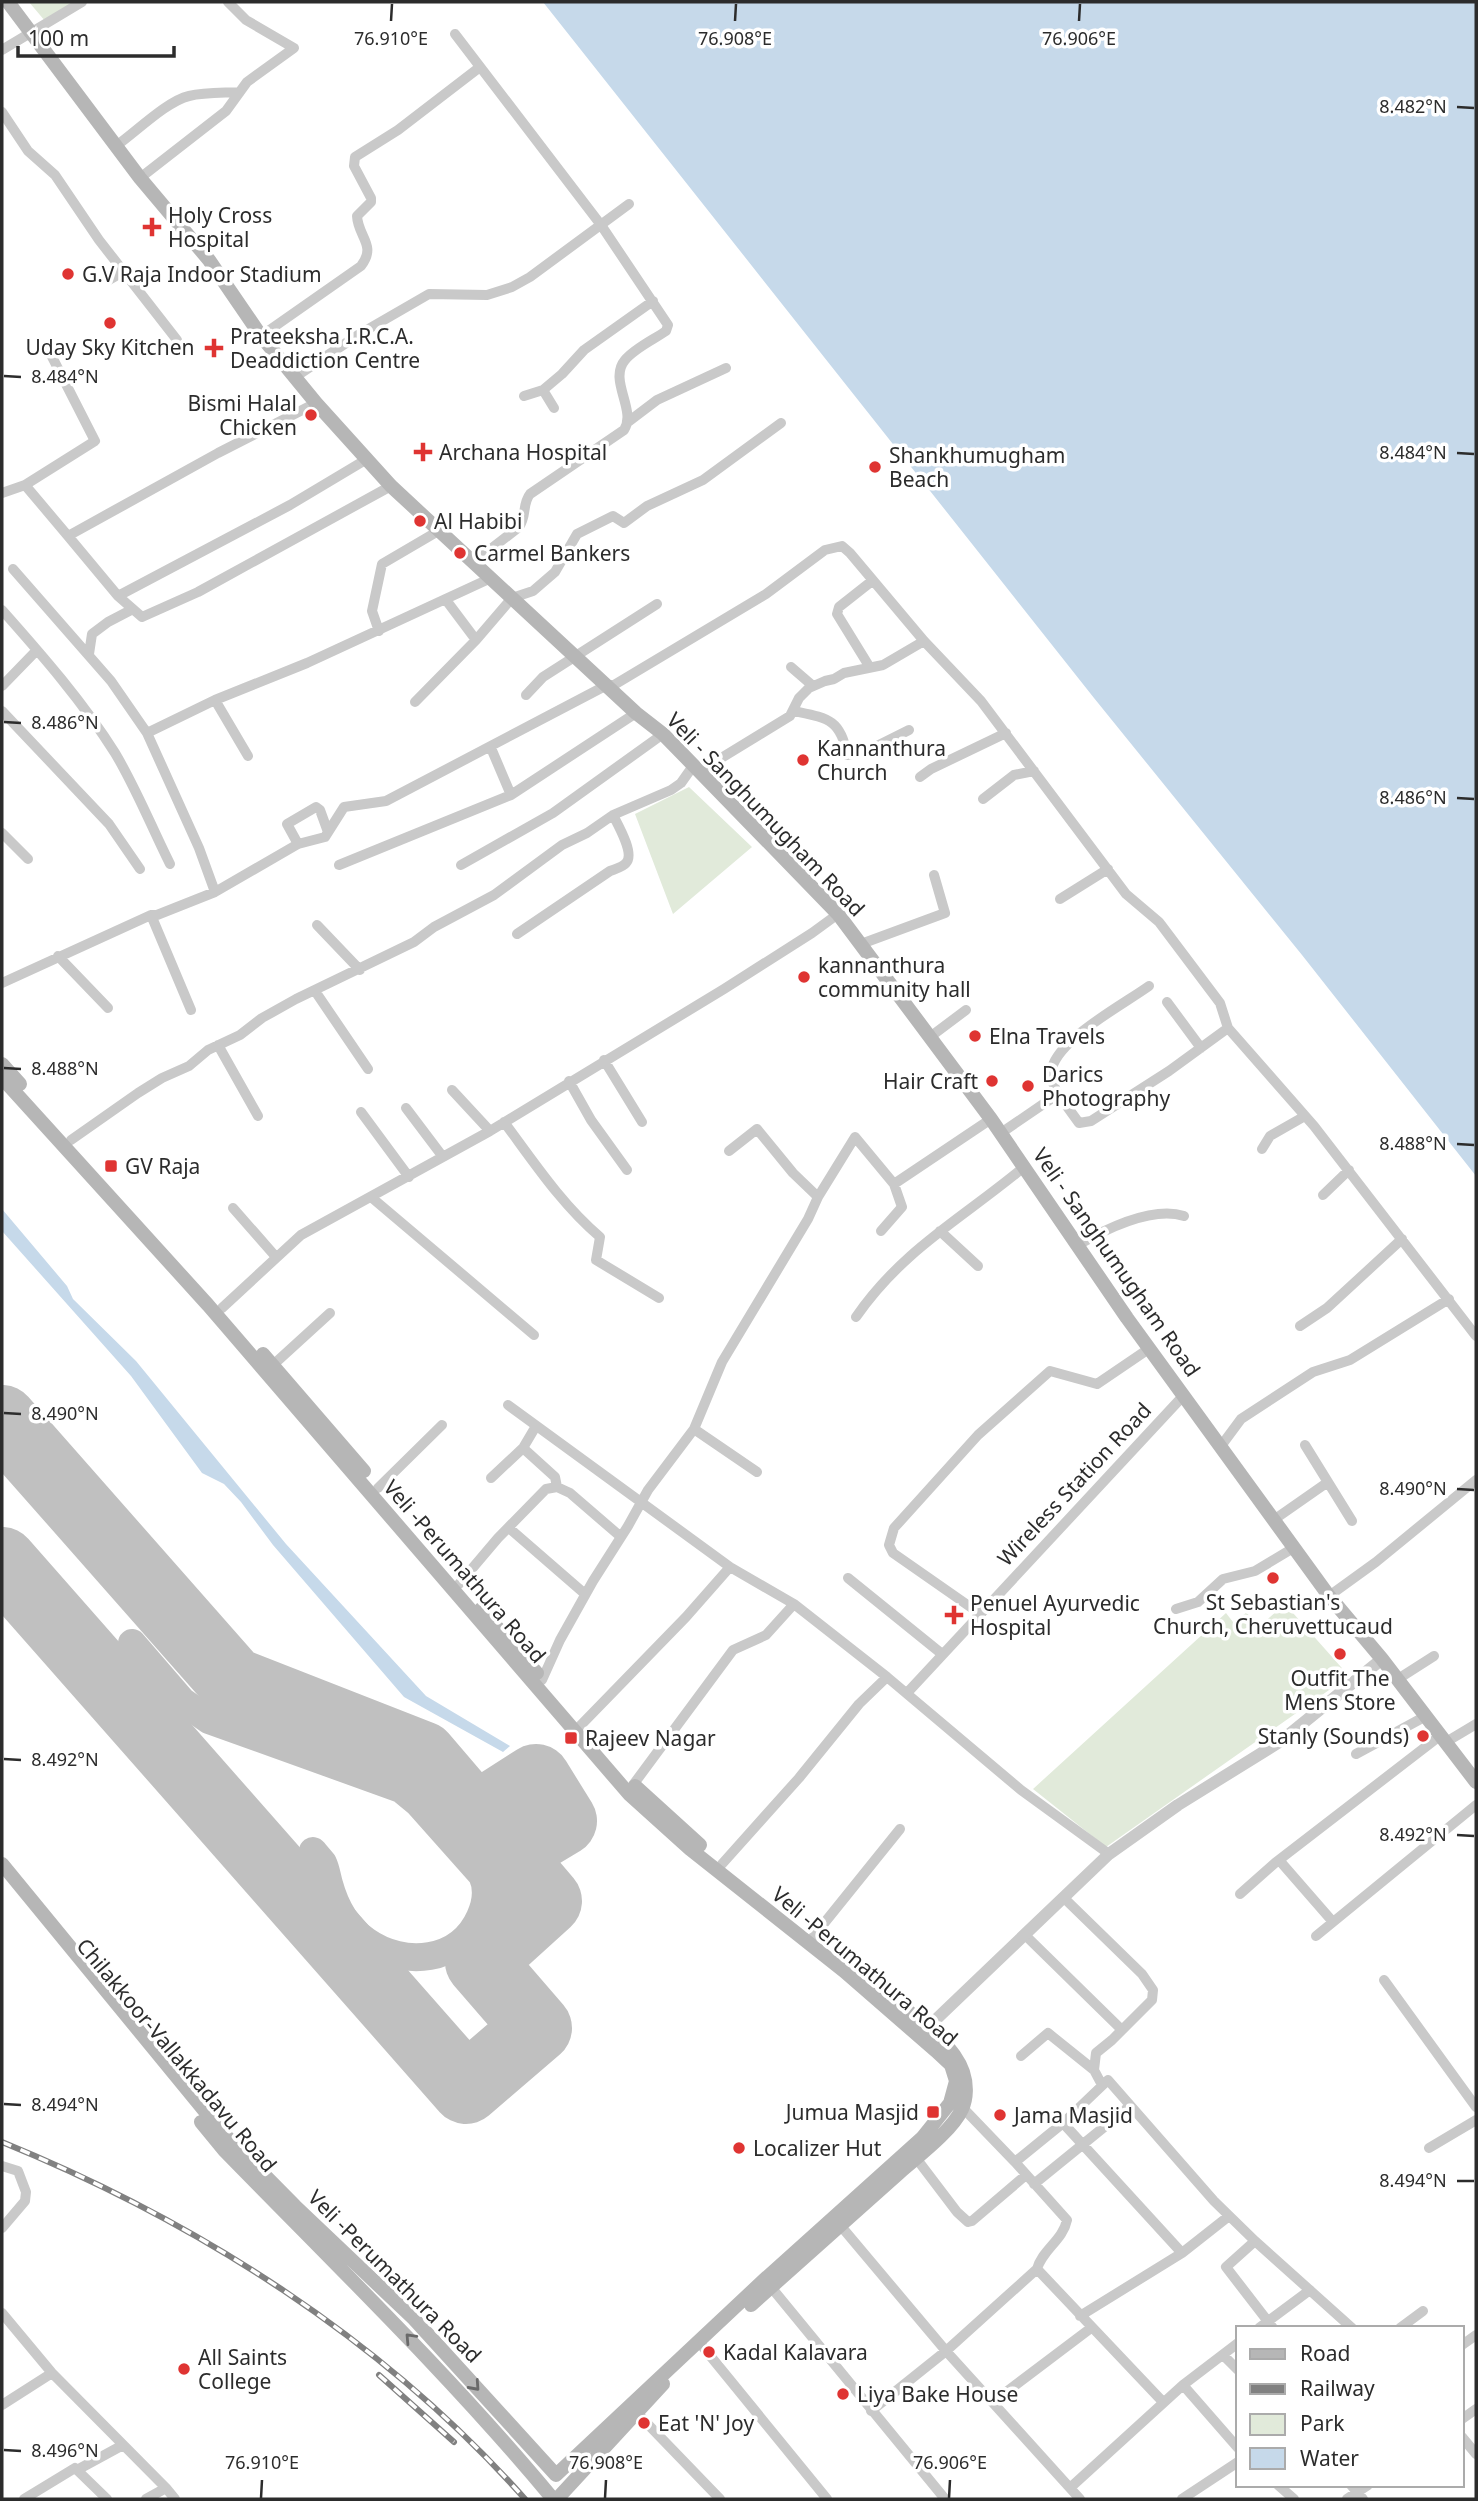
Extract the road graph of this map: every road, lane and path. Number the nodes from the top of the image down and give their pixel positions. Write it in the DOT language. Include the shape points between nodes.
graph roads {
  1 [pos="8,2"];
  2 [pos="82,2"];
  3 [pos="228,2"];
  4 [pos="30,32"];
  5 [pos="455,34"];
  6 [pos="2,50"];
  7 [pos="480,67"];
  8 [pos="240,92"];
  9 [pos="2,112"];
  10 [pos="116,146"];
  11 [pos="140,178"];
  12 [pos="629,204"];
  13 [pos="601,225"];
  14 [pos="123,272"];
  15 [pos="109,280"];
  16 [pos="653,301"];
  17 [pos="261,335"];
  18 [pos="177,340"];
  19 [pos="46,345"];
  20 [pos="726,368"];
  21 [pos="295,377"];
  22 [pos="543,390"];
  23 [pos="524,396"];
  24 [pos="316,403"];
  25 [pos="554,408"];
  26 [pos="628,422"];
  27 [pos="781,423"];
  28 [pos="366,459"];
  29 [pos="25,485"];
  30 [pos="391,486"];
  31 [pos="2,494"];
  32 [pos="440,530"];
  33 [pos="68,536"];
  34 [pos="474,562"];
  35 [pos="13,569"];
  36 [pos="491,578"];
  37 [pos="872,581"];
  38 [pos="118,596"];
  39 [pos="512,598"];
  40 [pos="446,600"];
  41 [pos="657,604"];
  42 [pos="2,610"];
  43 [pos="131,610"];
  44 [pos="379,631"];
  45 [pos="476,640"];
  46 [pos="924,641"];
  47 [pos="37,650"];
  48 [pos="89,654"];
  49 [pos="576,656"];
  50 [pos="869,666"];
  51 [pos="791,667"];
  52 [pos="607,685"];
  53 [pos="2,686"];
  54 [pos="813,686"];
  55 [pos="526,695"];
  56 [pos="215,700"];
  57 [pos="415,702"];
  58 [pos="2,711"];
  59 [pos="794,711"];
  60 [pos="636,713"];
  61 [pos="909,730"];
  62 [pos="148,733"];
  63 [pos="1006,733"];
  64 [pos="663,734"];
  65 [pos="491,748"];
  66 [pos="248,756"];
  67 [pos="696,769"];
  68 [pos="1034,771"];
  69 [pos="920,777"];
  70 [pos="511,795"];
  71 [pos="983,799"];
  72 [pos="613,815"];
  73 [pos="328,832"];
  74 [pos="2,833"];
  75 [pos="298,844"];
  76 [pos="28,859"];
  77 [pos="170,864"];
  78 [pos="339,865"];
  79 [pos="461,865"];
  80 [pos="140,869"];
  81 [pos="1108,869"];
  82 [pos="934,875"];
  83 [pos="215,892"];
  84 [pos="1060,899"];
  85 [pos="838,914"];
  86 [pos="151,915"];
  87 [pos="317,925"];
  88 [pos="517,934"];
  89 [pos="861,944"];
  90 [pos="58,956"];
  91 [pos="360,970"];
  92 [pos="2,983"];
  93 [pos="1149,986"];
  94 [pos="315,991"];
  95 [pos="1167,1002"];
  96 [pos="108,1008"];
  97 [pos="191,1010"];
  98 [pos="966,1010"];
  99 [pos="1228,1028"];
  100 [pos="930,1037"];
  101 [pos="218,1045"];
  102 [pos="1201,1048"];
  103 [pos="604,1060"];
  104 [pos="2,1064"];
  105 [pos="368,1069"];
  106 [pos="2,1078"];
  107 [pos="569,1081"];
  108 [pos="452,1090"];
  109 [pos="1058,1094"];
  110 [pos="406,1108"];
  111 [pos="361,1112"];
  112 [pos="258,1116"];
  113 [pos="1306,1116"];
  114 [pos="991,1119"];
  115 [pos="504,1122"];
  116 [pos="642,1122"];
  117 [pos="490,1130"];
  118 [pos="1001,1133"];
  119 [pos="71,1140"];
  120 [pos="1262,1149"];
  121 [pos="729,1151"];
  122 [pos="443,1157"];
  123 [pos="1024,1167"];
  124 [pos="626,1170"];
  125 [pos="1349,1170"];
  126 [pos="409,1177"];
  127 [pos="894,1184"];
  128 [pos="1323,1195"];
  129 [pos="371,1197"];
  130 [pos="818,1197"];
  131 [pos="233,1208"];
  132 [pos="1184,1216"];
  133 [pos="881,1231"];
  134 [pos="940,1231"];
  135 [pos="1402,1239"];
  136 [pos="1078,1245"];
  137 [pos="275,1257"];
  138 [pos="978,1266"];
  139 [pos="659,1298"];
  140 [pos="1449,1299"];
  141 [pos="222,1308"];
  142 [pos="330,1313"];
  143 [pos="856,1317"];
  144 [pos="1300,1326"];
  145 [pos="534,1335"];
  146 [pos="1476,1336"];
  147 [pos="1150,1348"];
  148 [pos="273,1365"];
  149 [pos="1184,1395"];
  150 [pos="508,1405"];
  151 [pos="442,1425"];
  152 [pos="536,1426"];
  153 [pos="694,1429"];
  154 [pos="1305,1445"];
  155 [pos="1221,1446"];
  156 [pos="523,1448"];
  157 [pos="757,1472"];
  158 [pos="491,1478"];
  159 [pos="1476,1480"];
  160 [pos="1328,1482"];
  161 [pos="558,1487"];
  162 [pos="378,1488"];
  163 [pos="641,1503"];
  164 [pos="1275,1518"];
  165 [pos="1352,1521"];
  166 [pos="509,1528"];
  167 [pos="621,1537"];
  168 [pos="1294,1547"];
  169 [pos="730,1567"];
  170 [pos="848,1577"];
  171 [pos="459,1584"];
  172 [pos="585,1594"];
  173 [pos="1329,1596"];
  174 [pos="794,1604"];
  175 [pos="1176,1609"];
  176 [pos="979,1613"];
  177 [pos="942,1654"];
  178 [pos="1434,1656"];
  179 [pos="1382,1659"];
  180 [pos="887,1677"];
  181 [pos="1398,1679"];
  182 [pos="542,1680"];
  183 [pos="907,1693"];
  184 [pos="1426,1716"];
  185 [pos="1476,1724"];
  186 [pos="580,1726"];
  187 [pos="1443,1738"];
  188 [pos="1356,1754"];
  189 [pos="1476,1782"];
  190 [pos="633,1784"];
  191 [pos="1476,1805"];
  192 [pos="900,1829"];
  193 [pos="1109,1854"];
  194 [pos="1279,1860"];
  195 [pos="2,1864"];
  196 [pos="722,1864"];
  197 [pos="2,1879"];
  198 [pos="1240,1894"];
  199 [pos="1064,1898"];
  200 [pos="1333,1922"];
  201 [pos="1026,1935"];
  202 [pos="1316,1936"];
  203 [pos="813,1937"];
  204 [pos="1384,1980"];
  205 [pos="927,2028"];
  206 [pos="1122,2030"];
  207 [pos="1021,2056"];
  208 [pos="1094,2070"];
  209 [pos="1108,2080"];
  210 [pos="1130,2106"];
  211 [pos="1476,2107"];
  212 [pos="963,2108"];
  213 [pos="1476,2120"];
  214 [pos="1063,2123"];
  215 [pos="1083,2143"];
  216 [pos="1429,2148"];
  217 [pos="916,2158"];
  218 [pos="1015,2162"];
  219 [pos="2,2166"];
  220 [pos="1026,2175"];
  221 [pos="1034,2184"];
  222 [pos="1229,2216"];
  223 [pos="840,2225"];
  224 [pos="2,2228"];
  225 [pos="1255,2241"];
  226 [pos="1182,2253"];
  227 [pos="1037,2269"];
  228 [pos="771,2287"];
  229 [pos="1310,2290"];
  230 [pos="1423,2311"];
  231 [pos="2,2313"];
  232 [pos="1080,2316"];
  233 [pos="1266,2326"];
  234 [pos="1350,2326"];
  235 [pos="1403,2326"];
  236 [pos="1091,2328"];
  237 [pos="1236,2344"];
  238 [pos="703,2347"];
  239 [pos="946,2351"];
  240 [pos="1223,2354"];
  241 [pos="1236,2368"];
  242 [pos="52,2373"];
  243 [pos="1183,2385"];
  244 [pos="993,2402"];
  245 [pos="1163,2402"];
  246 [pos="2,2405"];
  247 [pos="871,2411"];
  248 [pos="637,2413"];
  249 [pos="1464,2439"];
  250 [pos="1236,2444"];
  251 [pos="123,2445"];
  252 [pos="534,2450"];
  253 [pos="1476,2454"];
  254 [pos="522,2460"];
  255 [pos="1236,2463"];
  256 [pos="77,2470"];
  257 [pos="556,2475"];
  258 [pos="1071,2487"];
  259 [pos="1280,2487"];
  260 [pos="166,2488"];
  261 [pos="1357,2492"];
  262 [pos="558,2495"];
  263 [pos="24,2499"];
  264 [pos="107,2499"];
  265 [pos="146,2499"];
  266 [pos="175,2499"];
  267 [pos="720,2499"];
  268 [pos="827,2499"];
  269 [pos="945,2499"];
  270 [pos="1080,2499"];
  271 [pos="1182,2499"];
  272 [pos="1294,2499"];
  273 [pos="1347,2499"];
  1 -- 4 [label="main road, Veli - Sanghumugham Road"];
  2 -- 4 [label="street"];
  3 -- 8 [label="street" via="246,20 294,48"];
  4 -- 6 [label="street"];
  4 -- 10 [label="main road, Veli - Sanghumugham Road"];
  5 -- 7 [label="street"];
  7 -- 13 [label="street"];
  7 -- 17 [label="street" via="355,157 354,166 372,198 357,216 368,248 366,260"];
  8 -- 10 [label="street" via="188,96 163,108"];
  8 -- 11 [label="street" via="226,111"];
  9 -- 14 [label="street" via="28,151 55,175"];
  10 -- 11 [label="main road, Veli - Sanghumugham Road"];
  11 -- 17 [label="main road, Veli - Sanghumugham Road" via="209,260"];
  12 -- 13 [label="street"];
  13 -- 16 [label="street"];
  13 -- 21 [label="street" via="512,287 487,295 429,294"];
  14 -- 15 [label="street"];
  14 -- 18 [label="street"];
  16 -- 22 [label="street" via="584,350"];
  16 -- 26 [label="street" via="668,325 622,365"];
  17 -- 21 [label="main road, Veli - Sanghumugham Road"];
  19 -- 29 [label="street" via="95,441"];
  20 -- 26 [label="street" via="657,400"];
  21 -- 24 [label="main road, Veli - Sanghumugham Road"];
  22 -- 23 [label="street"];
  22 -- 25 [label="street"];
  24 -- 28 [label="main road, Veli - Sanghumugham Road"];
  24 -- 33 [label="street"];
  26 -- 34 [label="street" via="620,434 530,494 519,527"];
  27 -- 39 [label="street" via="703,480 624,523 613,516 578,534 555,572 533,591"];
  28 -- 30 [label="main road, Veli - Sanghumugham Road"];
  28 -- 38 [label="street" via="290,505"];
  29 -- 31 [label="street"];
  29 -- 33 [label="street"];
  30 -- 32 [label="main road, Veli - Sanghumugham Road"];
  30 -- 43 [label="street" via="198,592 142,617"];
  32 -- 34 [label="main road, Veli - Sanghumugham Road"];
  32 -- 44 [label="street" via="382,564 372,611"];
  33 -- 38 [label="street"];
  34 -- 36 [label="main road, Veli - Sanghumugham Road"];
  35 -- 48 [label="street"];
  36 -- 39 [label="main road, Veli - Sanghumugham Road"];
  36 -- 40 [label="street"];
  37 -- 46 [label="street"];
  37 -- 50 [label="street" via="839,607 837,614"];
  37 -- 52 [label="street" via="850,553 834,546 766,594"];
  38 -- 43 [label="street"];
  39 -- 45 [label="street"];
  39 -- 49 [label="main road, Veli - Sanghumugham Road"];
  40 -- 44 [label="street"];
  40 -- 45 [label="street"];
  41 -- 49 [label="street"];
  42 -- 47 [label="street"];
  43 -- 48 [label="street" via="92,634"];
  44 -- 56 [label="street"];
  45 -- 57 [label="street"];
  46 -- 50 [label="street" via="883,665"];
  46 -- 63 [label="street"];
  47 -- 53 [label="street"];
  47 -- 77 [label="street" via="117,756"];
  48 -- 62 [label="street"];
  49 -- 52 [label="main road, Veli - Sanghumugham Road"];
  49 -- 55 [label="street"];
  50 -- 54 [label="street"];
  51 -- 54 [label="street"];
  52 -- 60 [label="main road, Veli - Sanghumugham Road"];
  52 -- 65 [label="street"];
  54 -- 59 [label="street" via="803,692"];
  56 -- 62 [label="street"];
  56 -- 66 [label="street"];
  58 -- 80 [label="street" via="109,824"];
  59 -- 61 [label="street" via="827,718 844,736 847,755 867,751"];
  59 -- 67 [label="street"];
  60 -- 64 [label="main road, Veli - Sanghumugham Road"];
  60 -- 70 [label="street"];
  62 -- 83 [label="street"];
  63 -- 68 [label="street"];
  63 -- 69 [label="street"];
  64 -- 67 [label="main road, Veli - Sanghumugham Road"];
  64 -- 79 [label="street" via="553,813"];
  65 -- 70 [label="street"];
  65 -- 73 [label="street" via="386,801 344,807"];
  67 -- 72 [label="street" via="671,790"];
  67 -- 85 [label="main road, Veli - Sanghumugham Road"];
  68 -- 71 [label="street" via="1014,775"];
  68 -- 81 [label="street"];
  70 -- 78 [label="street"];
  72 -- 88 [label="street" via="628,848 626,864"];
  72 -- 91 [label="street" via="562,845 494,895"];
  73 -- 75 [label="street" via="325,837"];
  73 -- 75 [label="street" via="316,807 286,824"];
  74 -- 76 [label="street"];
  75 -- 83 [label="street"];
  81 -- 84 [label="street"];
  81 -- 99 [label="street" via="1126,894 1159,922 1213,993"];
  82 -- 89 [label="street" via="945,913"];
  83 -- 86 [label="street"];
  85 -- 89 [label="main road, Veli - Sanghumugham Road"];
  85 -- 103 [label="street"];
  86 -- 90 [label="street"];
  86 -- 97 [label="street"];
  87 -- 91 [label="street"];
  89 -- 100 [label="main road, Veli - Sanghumugham Road"];
  90 -- 92 [label="street"];
  90 -- 96 [label="street"];
  91 -- 94 [label="street"];
  93 -- 109 [label="street" via="1059,1052 1051,1074"];
  94 -- 101 [label="street"];
  94 -- 105 [label="street"];
  95 -- 102 [label="street"];
  98 -- 100 [label="street"];
  99 -- 102 [label="street"];
  99 -- 113 [label="street"];
  100 -- 114 [label="main road, Veli - Sanghumugham Road"];
  101 -- 112 [label="street"];
  101 -- 119 [label="street"];
  102 -- 109 [label="street" via="1091,1121 1079,1123"];
  103 -- 107 [label="street"];
  103 -- 116 [label="street"];
  104 -- 119 [label="main road"];
  106 -- 257 [label="main road, Veli -Perumathura Road" via="208,1305 629,1794 950,2065 956,2081 950,2103 922,2138"];
  107 -- 115 [label="street"];
  107 -- 124 [label="street"];
  108 -- 117 [label="street"];
  109 -- 118 [label="street"];
  110 -- 122 [label="street"];
  111 -- 126 [label="street"];
  113 -- 120 [label="street" via="1270,1136"];
  113 -- 125 [label="street"];
  114 -- 118 [label="main road, Veli - Sanghumugham Road"];
  114 -- 127 [label="street"];
  115 -- 117 [label="street"];
  115 -- 139 [label="street" via="600,1237 596,1259"];
  117 -- 122 [label="street"];
  118 -- 123 [label="main road, Veli - Sanghumugham Road"];
  119 -- 141 [label="main road"];
  121 -- 130 [label="street" via="757,1129"];
  122 -- 126 [label="street"];
  123 -- 134 [label="street"];
  123 -- 136 [label="main road, Veli - Sanghumugham Road"];
  125 -- 128 [label="street"];
  125 -- 135 [label="street"];
  126 -- 129 [label="street"];
  127 -- 130 [label="street" via="855,1137"];
  127 -- 133 [label="street" via="902,1208"];
  129 -- 137 [label="street" via="301,1235"];
  129 -- 145 [label="street"];
  130 -- 153 [label="street" via="722,1362"];
  131 -- 137 [label="street"];
  132 -- 136 [label="street" via="1169,1211 1108,1228"];
  134 -- 138 [label="street"];
  134 -- 143 [label="street" via="875,1290"];
  135 -- 140 [label="street"];
  135 -- 144 [label="street" via="1327,1308"];
  136 -- 147 [label="main road, Veli - Sanghumugham Road"];
  137 -- 141 [label="street"];
  140 -- 146 [label="street"];
  140 -- 155 [label="street" via="1350,1360 1313,1373 1241,1419"];
  141 -- 148 [label="main road"];
  142 -- 148 [label="street"];
  147 -- 149 [label="main road, Veli - Sanghumugham Road"];
  147 -- 176 [label="street" via="1097,1384 1050,1371 978,1434 894,1528 889,1545 893,1553"];
  148 -- 162 [label="main road"];
  149 -- 155 [label="main road, Veli - Sanghumugham Road"];
  149 -- 176 [label="street, Wireless Station Road"];
  150 -- 152 [label="street"];
  151 -- 162 [label="street"];
  152 -- 156 [label="street"];
  152 -- 163 [label="street"];
  153 -- 157 [label="street"];
  153 -- 163 [label="street"];
  154 -- 160 [label="street"];
  155 -- 164 [label="main road, Veli - Sanghumugham Road"];
  156 -- 158 [label="street"];
  156 -- 161 [label="street" via="555,1477"];
  159 -- 173 [label="street"];
  160 -- 164 [label="street"];
  160 -- 165 [label="street"];
  161 -- 166 [label="street" via="547,1489"];
  161 -- 167 [label="street"];
  162 -- 171 [label="main road"];
  163 -- 167 [label="street"];
  163 -- 169 [label="street"];
  164 -- 168 [label="main road, Veli - Sanghumugham Road"];
  166 -- 171 [label="street"];
  166 -- 172 [label="street"];
  167 -- 172 [label="street"];
  168 -- 173 [label="main road, Veli - Sanghumugham Road"];
  168 -- 175 [label="street" via="1255,1571 1223,1579 1198,1602"];
  169 -- 174 [label="street"];
  169 -- 186 [label="street"];
  170 -- 177 [label="street"];
  171 -- 182 [label="main road"];
  172 -- 182 [label="street"];
  173 -- 179 [label="main road, Veli - Sanghumugham Road"];
  174 -- 180 [label="street"];
  174 -- 190 [label="street" via="766,1635 733,1650"];
  176 -- 177 [label="street, Wireless Station Road"];
  177 -- 183 [label="street, Wireless Station Road"];
  178 -- 181 [label="street"];
  179 -- 181 [label="main road, Veli - Sanghumugham Road"];
  179 -- 193 [label="street" via="1281,1741"];
  180 -- 183 [label="street"];
  180 -- 196 [label="street"];
  181 -- 184 [label="main road, Veli - Sanghumugham Road"];
  182 -- 186 [label="main road"];
  183 -- 193 [label="street" via="1021,1790"];
  184 -- 187 [label="main road, Veli - Sanghumugham Road"];
  184 -- 188 [label="street"];
  185 -- 187 [label="street"];
  186 -- 190 [label="main road"];
  187 -- 189 [label="main road, Veli - Sanghumugham Road"];
  187 -- 194 [label="street"];
  190 -- 196 [label="main road"];
  191 -- 200 [label="street"];
  192 -- 203 [label="street"];
  193 -- 199 [label="street"];
  194 -- 198 [label="street"];
  194 -- 200 [label="street"];
  195 -- 252 [label="main road, Veli -Perumathura Road, one-way" via="222,2132 414,2319"];
  196 -- 203 [label="main road"];
  254 -- 197 [label="main road, Chilakkoor-Vallakkadavu Road, one-way" via="407,2335 224,2150"];
  199 -- 201 [label="street"];
  199 -- 206 [label="street" via="1153,1990 1152,2000"];
  200 -- 202 [label="street"];
  201 -- 205 [label="street"];
  201 -- 206 [label="street"];
  203 -- 205 [label="main road"];
  204 -- 211 [label="street"];
  205 -- 212 [label="main road" via="954,2053 964,2073"];
  206 -- 208 [label="street" via="1096,2053"];
  207 -- 208 [label="street" via="1048,2033"];
  208 -- 209 [label="street" via="1102,2085"];
  209 -- 210 [label="street"];
  209 -- 214 [label="street"];
  210 -- 215 [label="street"];
  210 -- 222 [label="street"];
  212 -- 217 [label="main road"];
  212 -- 218 [label="street"];
  213 -- 216 [label="street"];
  214 -- 215 [label="street"];
  214 -- 218 [label="street"];
  215 -- 221 [label="street"];
  215 -- 226 [label="street"];
  217 -- 220 [label="street" via="968,2222"];
  217 -- 223 [label="main road"];
  218 -- 220 [label="street"];
  219 -- 224 [label="street" via="18,2171 26,2192"];
  220 -- 221 [label="street"];
  221 -- 227 [label="street" via="1067,2220"];
  222 -- 225 [label="street"];
  222 -- 226 [label="street"];
  223 -- 228 [label="main road"];
  223 -- 239 [label="street"];
  225 -- 229 [label="street"];
  225 -- 233 [label="street" via="1226,2267"];
  226 -- 232 [label="street"];
  227 -- 232 [label="street"];
  227 -- 239 [label="street"];
  228 -- 238 [label="main road"];
  228 -- 247 [label="street"];
  229 -- 233 [label="street"];
  229 -- 234 [label="street"];
  230 -- 235 [label="street"];
  231 -- 242 [label="street"];
  232 -- 236 [label="street"];
  236 -- 244 [label="street"];
  236 -- 245 [label="street"];
  237 -- 240 [label="street"];
  238 -- 248 [label="main road"];
  238 -- 268 [label="street"];
  239 -- 244 [label="street"];
  239 -- 247 [label="street"];
  240 -- 241 [label="street"];
  240 -- 243 [label="street"];
  242 -- 246 [label="street"];
  242 -- 251 [label="street"];
  243 -- 245 [label="street"];
  243 -- 250 [label="street"];
  244 -- 258 [label="street"];
  245 -- 258 [label="street"];
  247 -- 269 [label="street"];
  248 -- 262 [label="main road"];
  248 -- 267 [label="street"];
  249 -- 253 [label="street"];
  251 -- 256 [label="street"];
  251 -- 260 [label="street"];
  252 -- 254 [label="main road"];
  252 -- 257 [label="main road, Veli -Perumathura Road"];
  254 -- 262 [label="main road, Chilakkoor-Vallakkadavu Road"];
  255 -- 271 [label="street"];
  256 -- 263 [label="street" via="72,2468"];
  256 -- 264 [label="street"];
  257 -- 262 [label="main road"];
  258 -- 270 [label="street"];
  259 -- 272 [label="street"];
  260 -- 265 [label="street"];
  260 -- 266 [label="street"];
  261 -- 273 [label="street"];
}
